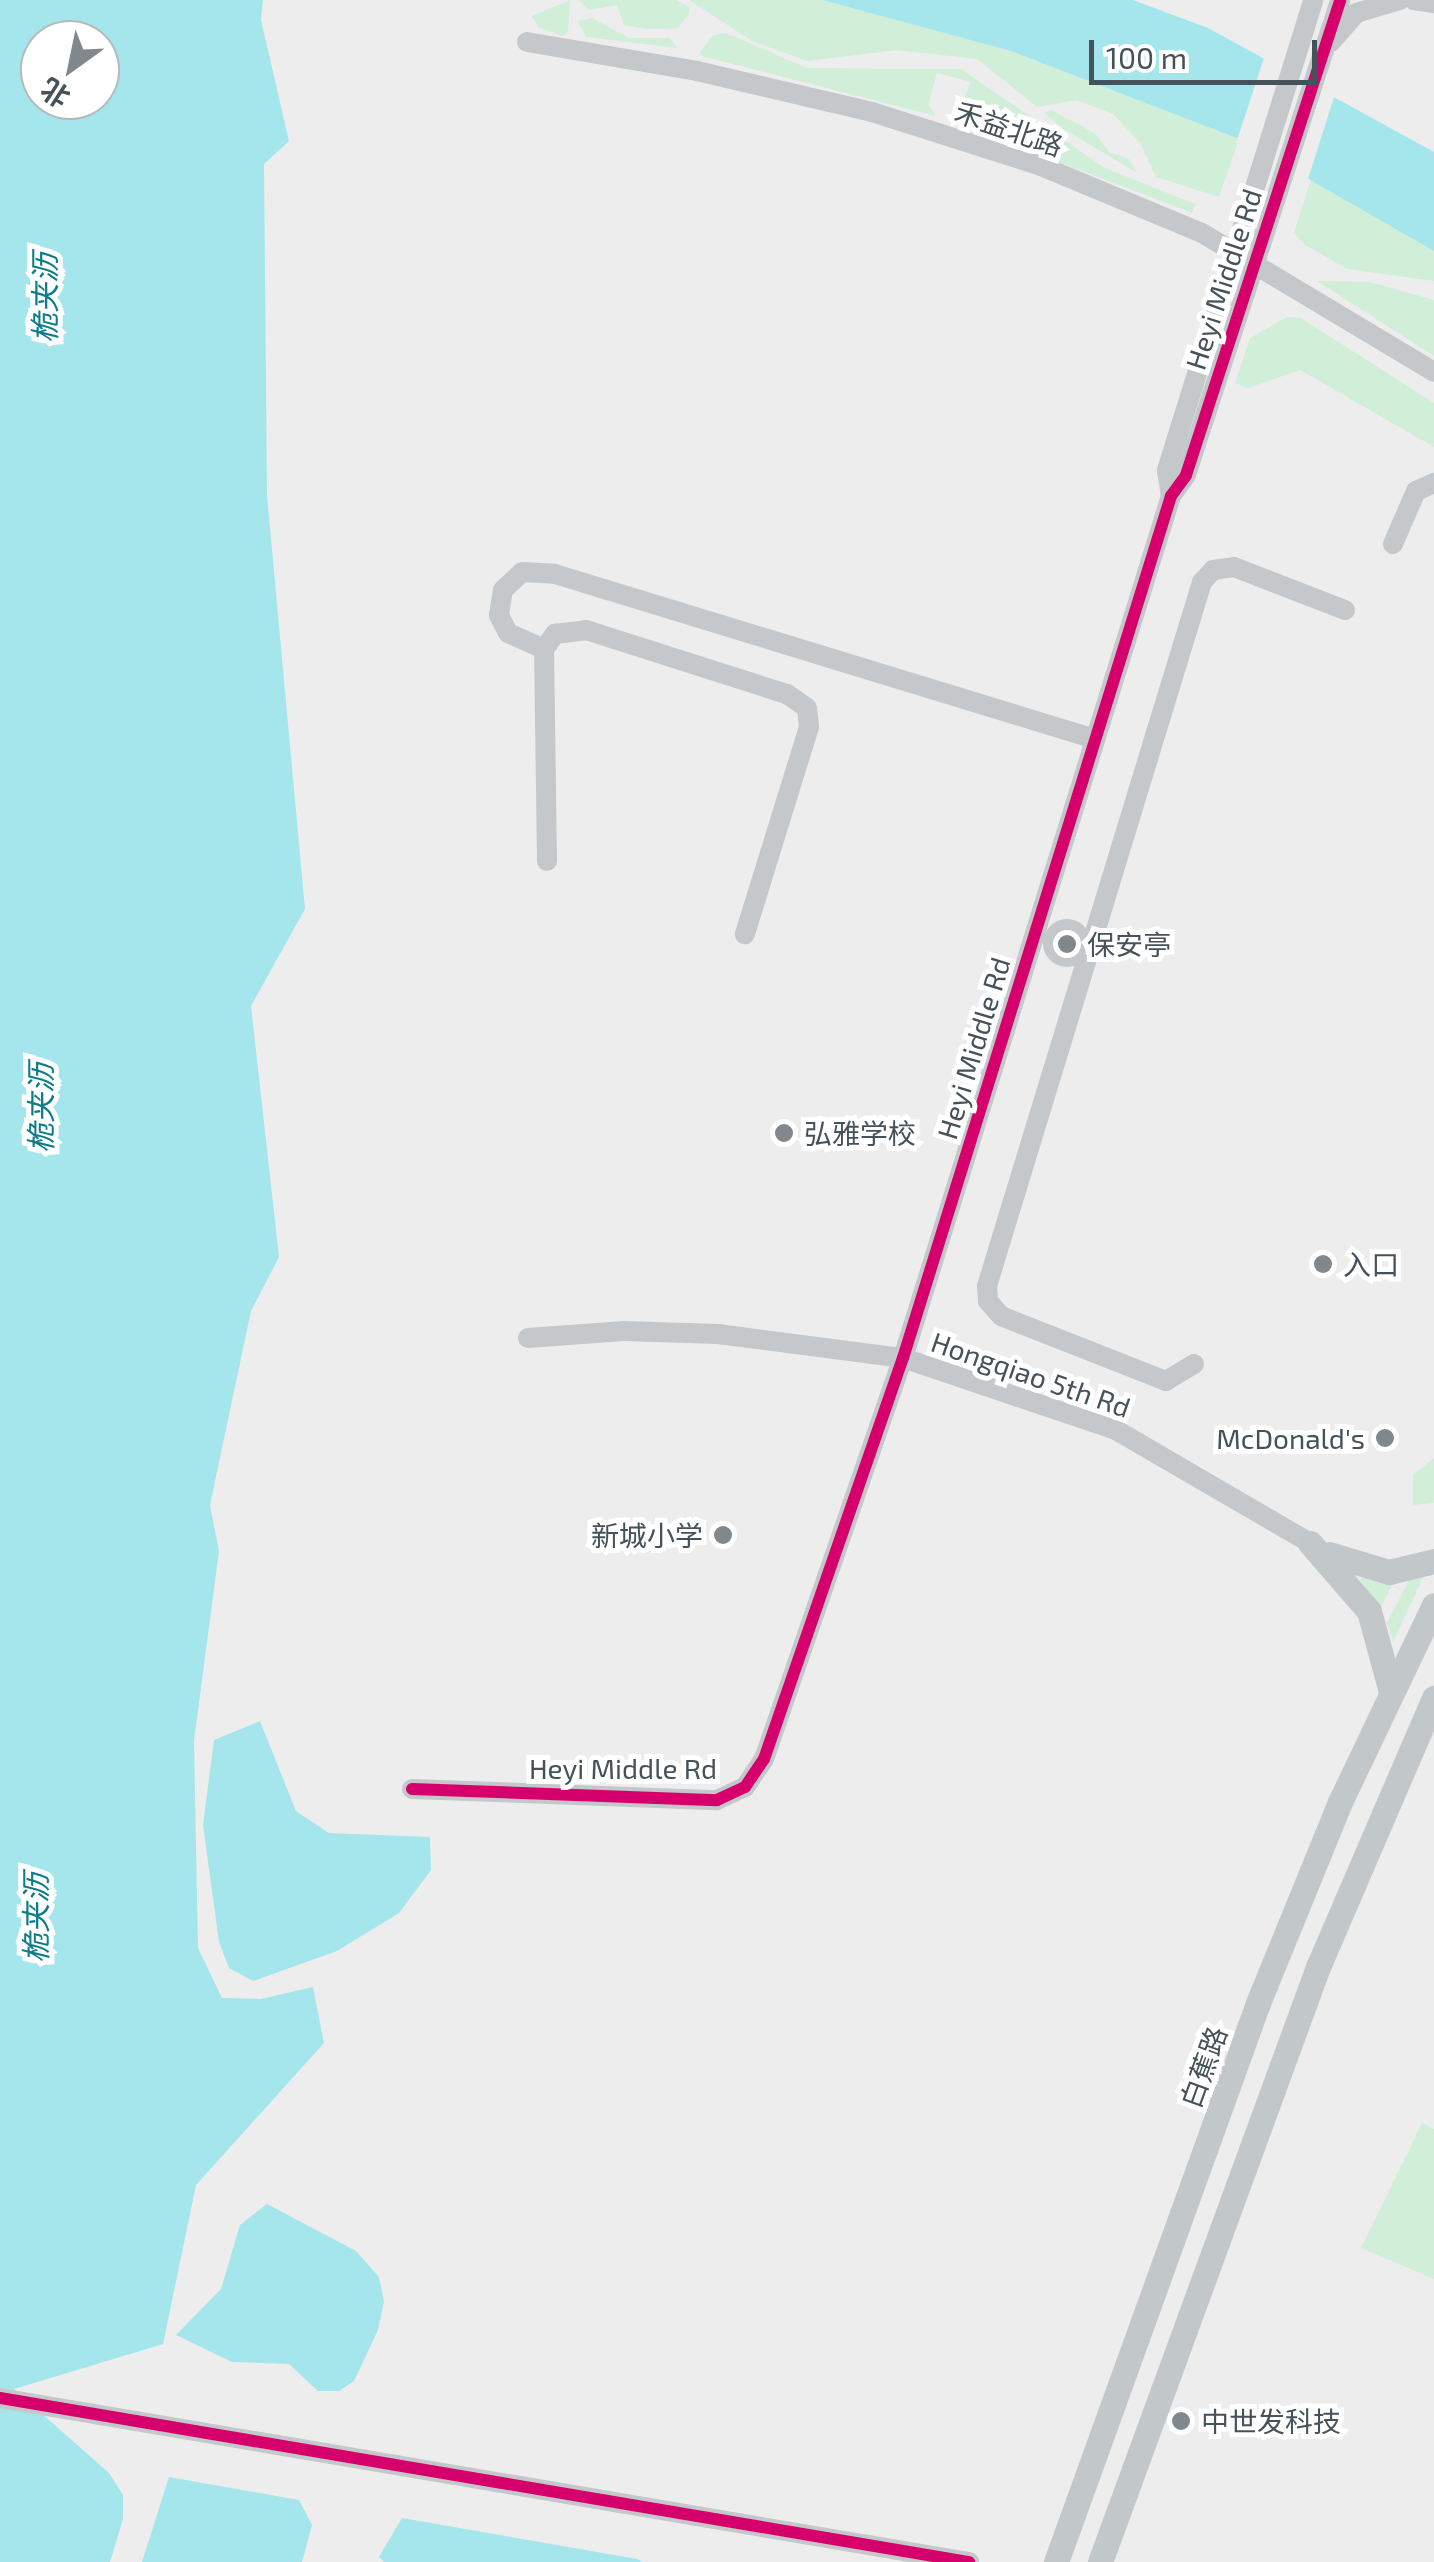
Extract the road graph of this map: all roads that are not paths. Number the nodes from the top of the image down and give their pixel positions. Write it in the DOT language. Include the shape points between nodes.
graph roads {
  1 [pos="1298,0"];
  2 [pos="1313,0"];
  3 [pos="1340,0"];
  4 [pos="1400,0"];
  5 [pos="1414,0"];
  6 [pos="1434,3"];
  7 [pos="526,42"];
  8 [pos="1294,52"];
  9 [pos="1320,61"];
  10 [pos="1233,250"];
  11 [pos="1255,261"];
  12 [pos="1434,372"];
  13 [pos="1434,483"];
  14 [pos="1171,496"];
  15 [pos="1393,544"];
  16 [pos="1345,610"];
  17 [pos="544,649"];
  18 [pos="1095,739"];
  19 [pos="547,861"];
  20 [pos="745,934"];
  21 [pos="1044,936"];
  22 [pos="1086,950"];
  23 [pos="528,1338"];
  24 [pos="903,1358"];
  25 [pos="1194,1364"];
  26 [pos="1310,1544"];
  27 [pos="1434,1562"];
  28 [pos="1434,1604"];
  29 [pos="1391,1692"];
  30 [pos="1434,1698"];
  31 [pos="412,1789"];
  32 [pos="0,2398"];
  33 [pos="970,2562"];
  34 [pos="1056,2562"];
  35 [pos="1100,2562"];
  1 -- 8 [label="street"];
  2 -- 8 [label="street, Heyi Middle Rd"];
  3 -- 9 [label="street, Heyi Middle Rd"];
  4 -- 9 [label="street" via="1356,13"];
  5 -- 6 [label="street"];
  7 -- 10 [label="street, 禾益北路" via="697,70 872,112 1042,166"];
  8 -- 10 [label="street, Heyi Middle Rd"];
  9 -- 11 [label="street, Heyi Middle Rd"];
  10 -- 11 [label="street, 禾益北路"];
  10 -- 14 [label="street, Heyi Middle Rd" via="1167,470"];
  11 -- 12 [label="street, 禾益北路"];
  11 -- 14 [label="street, Heyi Middle Rd" via="1186,475"];
  13 -- 15 [label="street" via="1416,490"];
  14 -- 18 [label="street, Heyi Middle Rd"];
  16 -- 22 [label="street" via="1234,568 1204,577"];
  17 -- 18 [label="street" via="508,633 499,616 503,590 522,572 555,574"];
  17 -- 19 [label="street"];
  17 -- 20 [label="street" via="560,630 580,629 787,694 807,708 808,733"];
  18 -- 21 [label="street, Heyi Middle Rd"];
  21 -- 22 [label="street" via="1064,958"];
  21 -- 24 [label="street, Heyi Middle Rd"];
  22 -- 25 [label="street" via="986,1296 1005,1319 1166,1381"];
  23 -- 24 [label="street, Hongqiao 5th Rd" via="718,1334"];
  24 -- 26 [label="street, Hongqiao 5th Rd" via="1116,1430"];
  24 -- 31 [label="street, Heyi Middle Rd" via="764,1759 745,1787 717,1800"];
  26 -- 27 [label="main road" via="1390,1572"];
  26 -- 29 [label="main road" via="1369,1610"];
  28 -- 29 [label="main road, 白蕉路"];
  29 -- 34 [label="main road, 白蕉路" via="1258,2003"];
  30 -- 35 [label="main road" via="1318,1966"];
  32 -- 33 [label="street"];
}
